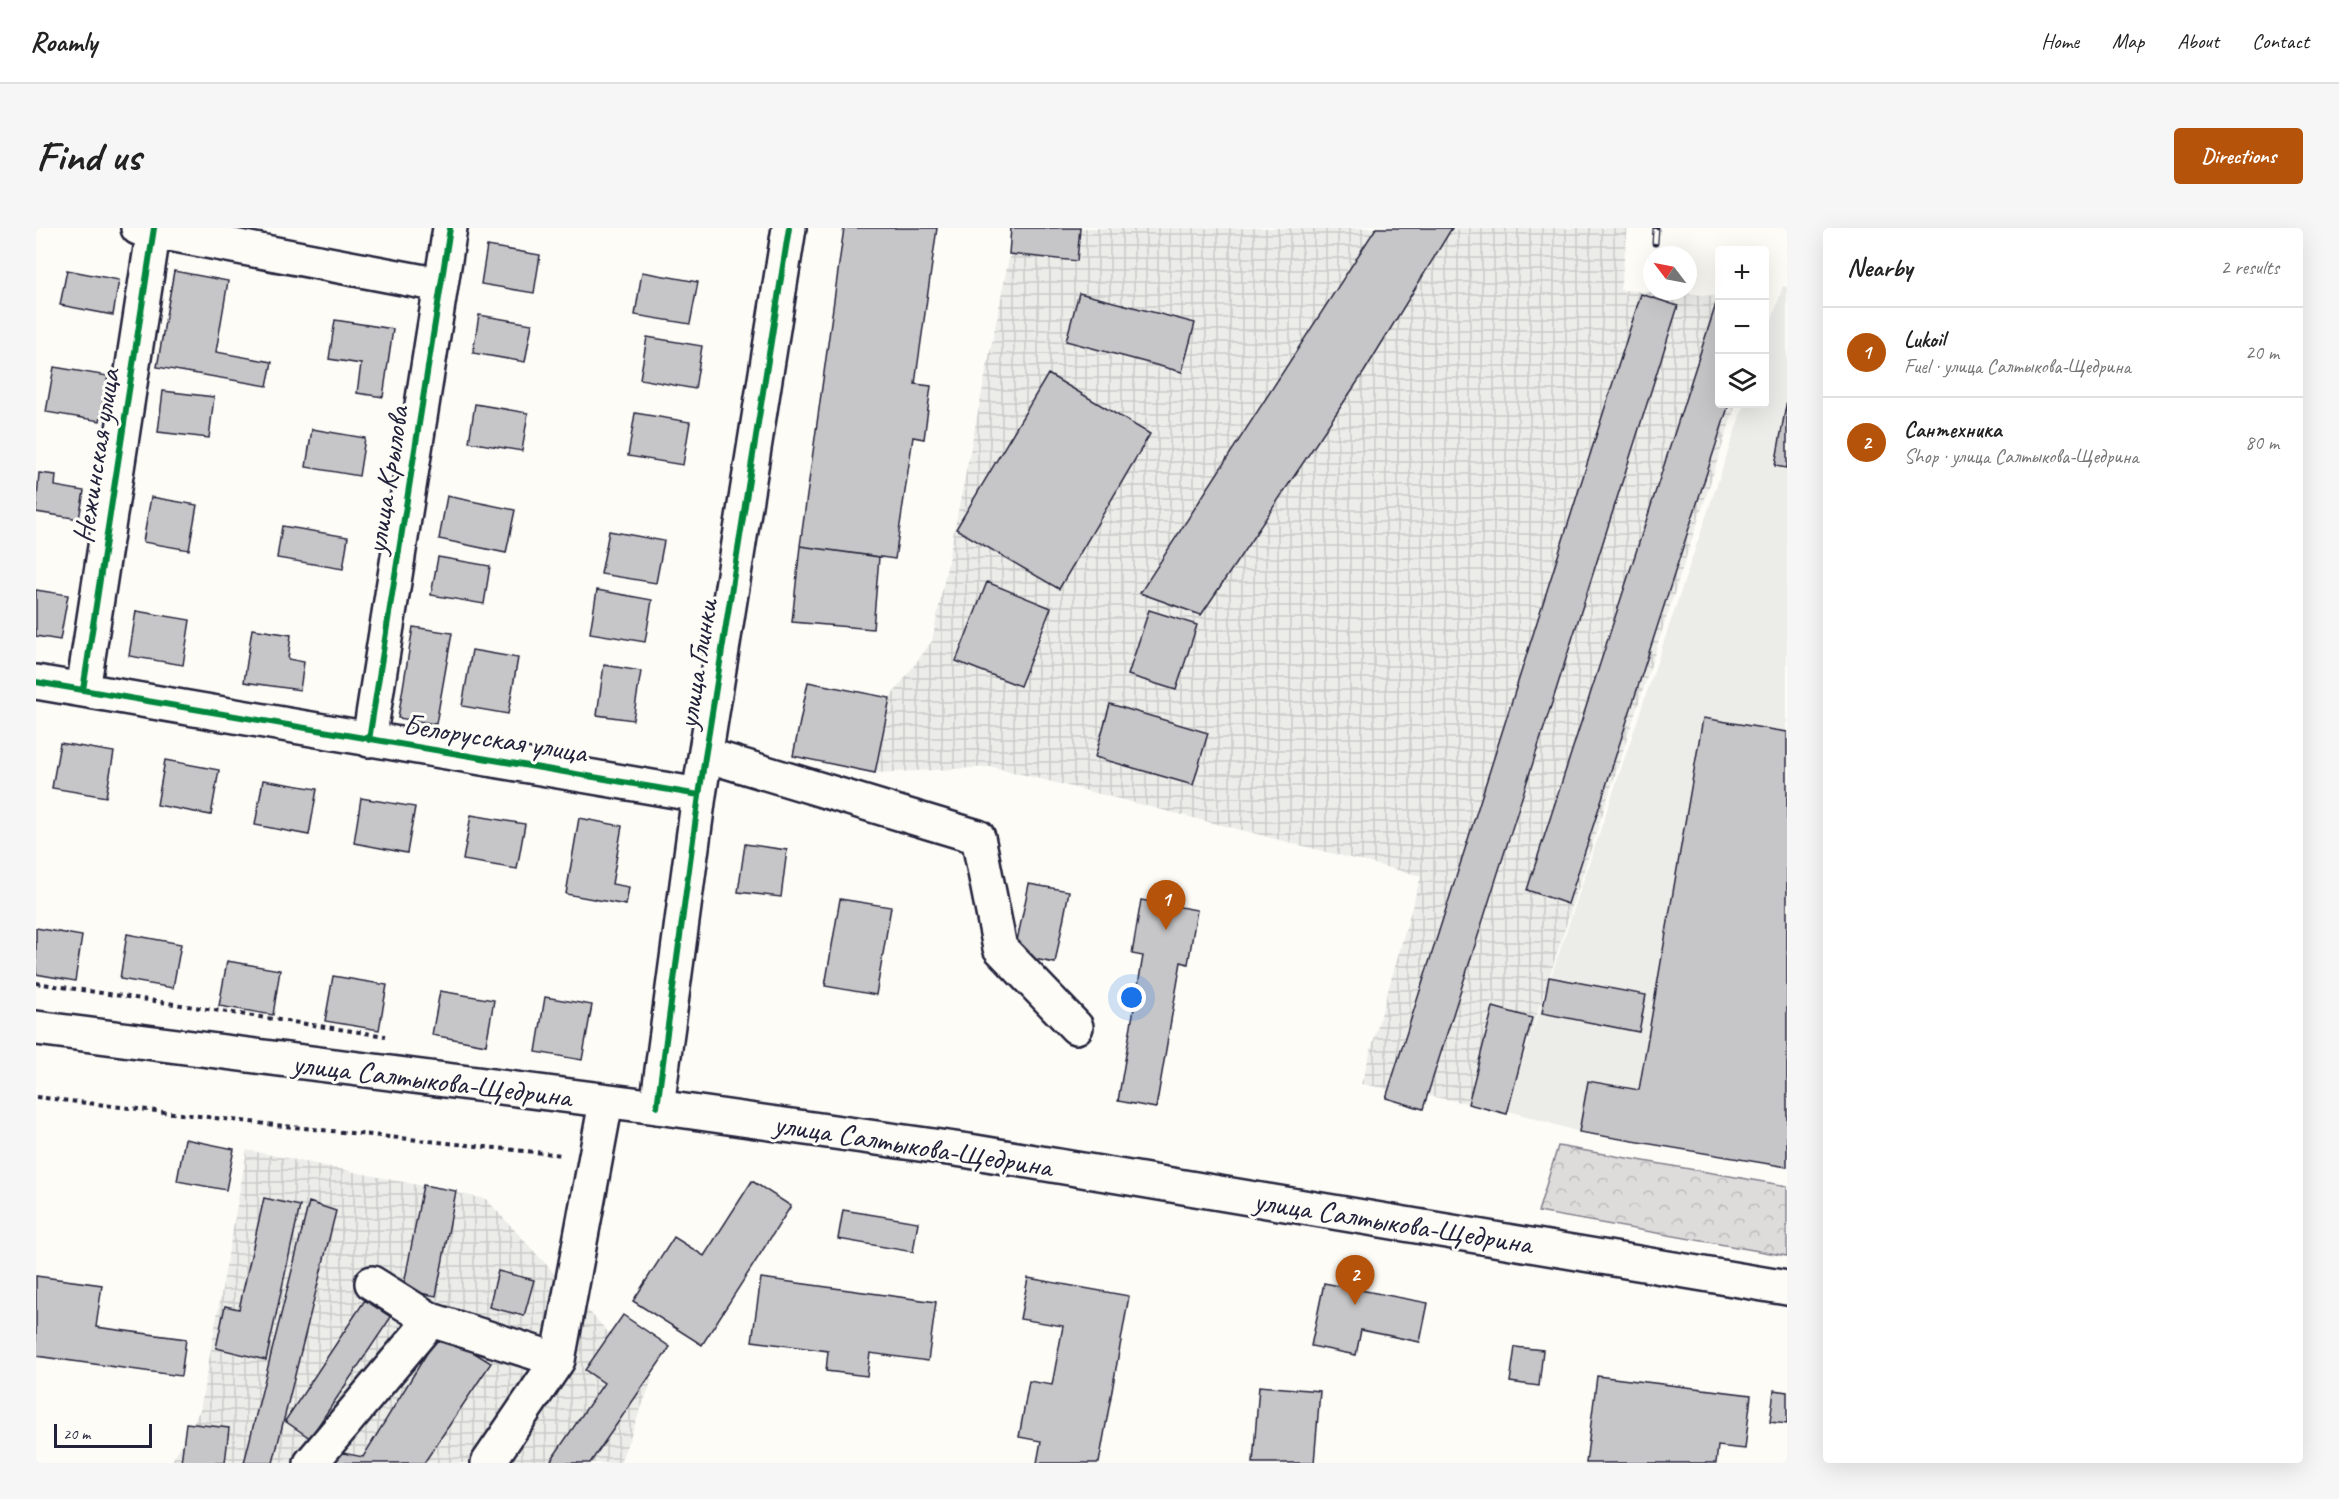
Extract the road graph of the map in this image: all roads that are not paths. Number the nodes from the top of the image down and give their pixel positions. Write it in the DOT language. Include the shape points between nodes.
graph roads {
  1 [pos="450,228"];
  2 [pos="789,228"];
  3 [pos="148,229"];
  4 [pos="440,285"];
  5 [pos="36,682"];
  6 [pos="83,690"];
  7 [pos="369,740"];
  8 [pos="706,755"];
  9 [pos="699,795"];
  10 [pos="1076,1027"];
  11 [pos="36,1028"];
  12 [pos="606,1102"];
  13 [pos="657,1107"];
  14 [pos="372,1283"];
  15 [pos="1787,1288"];
  16 [pos="431,1320"];
  17 [pos="558,1360"];
  18 [pos="311,1463"];
  19 [pos="488,1463"];
  1 -- 4 [label="street, улица Крылова"];
  2 -- 8 [label="street, улица Глинки"];
  3 -- 4 [label="street"];
  3 -- 6 [label="street, Нежинская улица"];
  4 -- 7 [label="street, улица Крылова"];
  5 -- 6 [label="street, Белорусская улица"];
  6 -- 7 [label="street, Белорусская улица"];
  7 -- 9 [label="street, Белорусская улица"];
  8 -- 9 [label="street, улица Глинки"];
  8 -- 10 [label="street" via="978,837 1000,948"];
  9 -- 13 [label="street, улица Глинки"];
  11 -- 12 [label="street, улица Салтыкова-Щедрина"];
  12 -- 13 [label="street, улица Салтыкова-Щедрина"];
  12 -- 17 [label="street"];
  13 -- 15 [label="street, улица Салтыкова-Щедрина" via="969,1151"];
  14 -- 16 [label="street"];
  16 -- 17 [label="street"];
  16 -- 18 [label="street"];
  17 -- 19 [label="street"];
}
